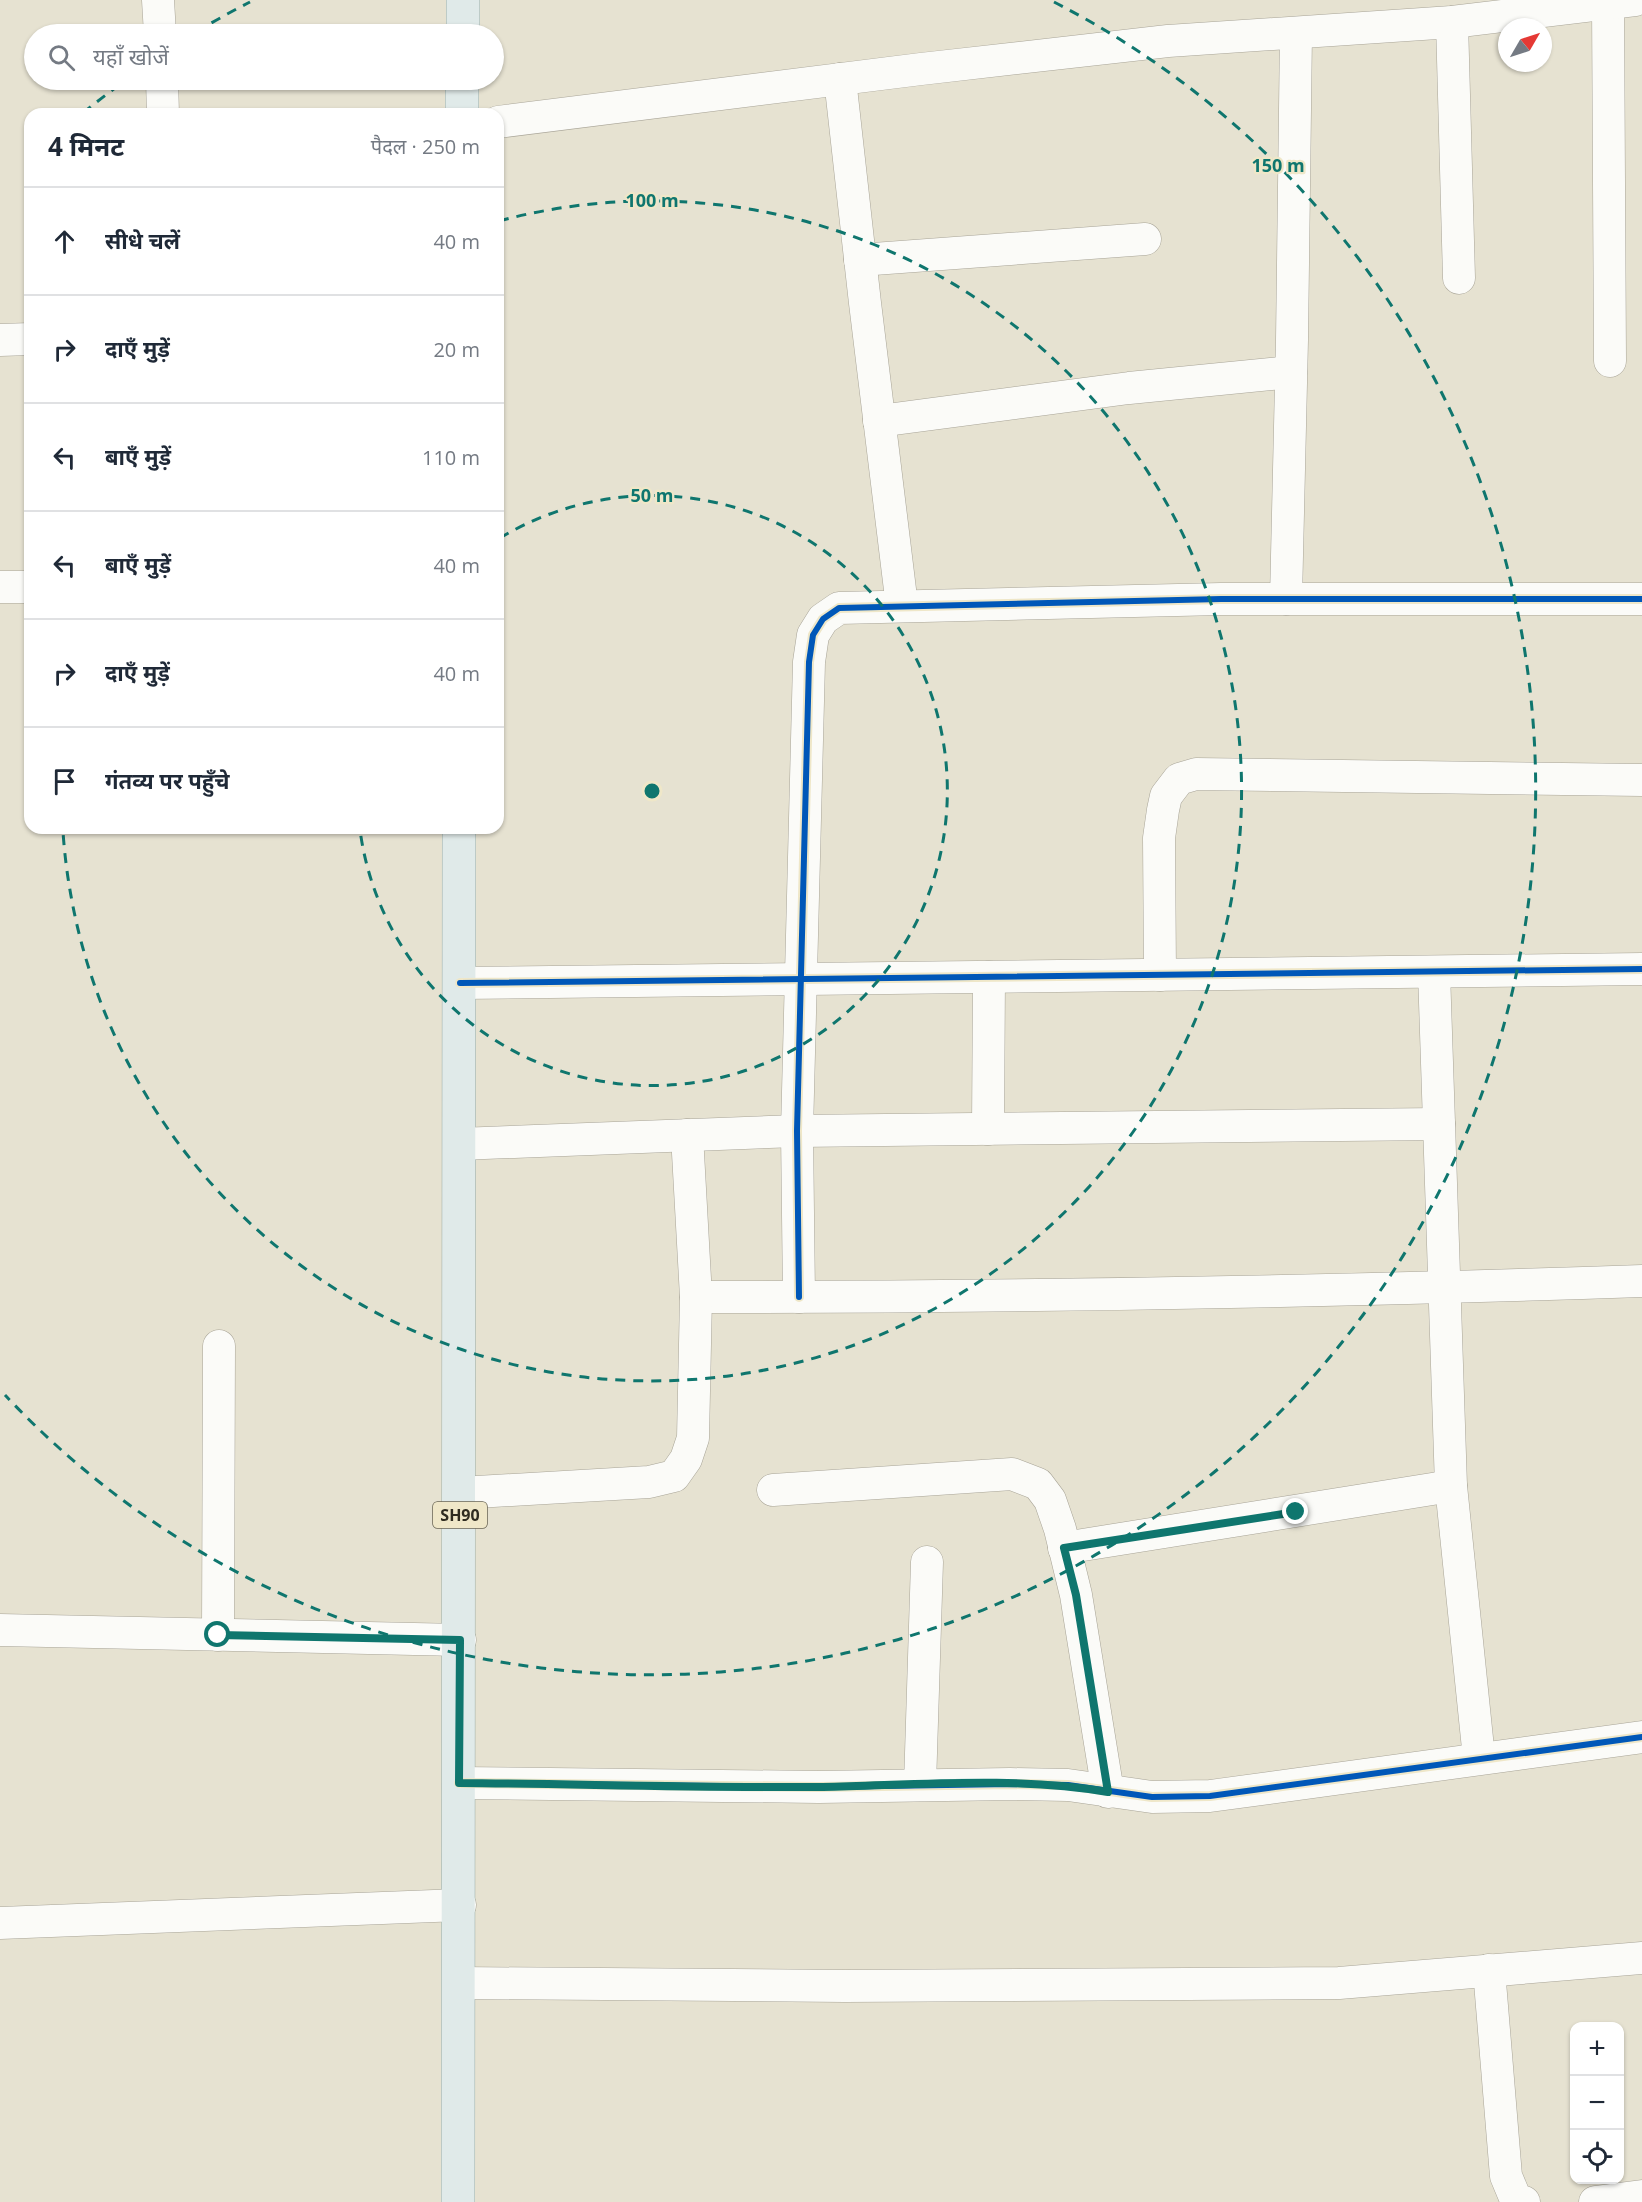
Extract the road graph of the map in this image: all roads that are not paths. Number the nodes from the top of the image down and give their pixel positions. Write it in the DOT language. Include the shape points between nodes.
graph roads {
  1 [pos="158,0"];
  2 [pos="463,0"];
  3 [pos="1622,2"];
  4 [pos="1452,22"];
  5 [pos="159,24"];
  6 [pos="463,24"];
  7 [pos="1296,33"];
  8 [pos="840,79"];
  9 [pos="162,90"];
  10 [pos="462,90"];
  11 [pos="163,108"];
  12 [pos="462,108"];
  13 [pos="504,121"];
  14 [pos="1145,239"];
  15 [pos="860,260"];
  16 [pos="1459,278"];
  17 [pos="24,339"];
  18 [pos="0,340"];
  19 [pos="1610,361"];
  20 [pos="1292,372"];
  21 [pos="879,421"];
  22 [pos="0,587"];
  23 [pos="24,587"];
  24 [pos="1286,599"];
  25 [pos="1642,599"];
  26 [pos="902,606"];
  27 [pos="1642,780"];
  28 [pos="459,834"];
  29 [pos="1642,969"];
  30 [pos="1434,972"];
  31 [pos="1161,975"];
  32 [pos="989,977"];
  33 [pos="802,979"];
  34 [pos="460,983"];
  35 [pos="1439,1124"];
  36 [pos="988,1129"];
  37 [pos="797,1131"];
  38 [pos="687,1135"];
  39 [pos="459,1144"];
  40 [pos="1642,1281"];
  41 [pos="1444,1288"];
  42 [pos="696,1297"];
  43 [pos="799,1297"];
  44 [pos="219,1346"];
  45 [pos="1451,1486"];
  46 [pos="772,1490"];
  47 [pos="460,1493"];
  48 [pos="1064,1548"];
  49 [pos="927,1563"];
  50 [pos="0,1630"];
  51 [pos="218,1635"];
  52 [pos="460,1640"];
  53 [pos="1642,1737"];
  54 [pos="1479,1758"];
  55 [pos="459,1783"];
  56 [pos="920,1785"];
  57 [pos="1108,1792"];
  58 [pos="460,1905"];
  59 [pos="0,1923"];
  60 [pos="1642,1958"];
  61 [pos="1490,1970"];
  62 [pos="460,1983"];
  63 [pos="1642,2196"];
  64 [pos="458,2202"];
  65 [pos="1524,2202"];
  66 [pos="1595,2202"];
  1 -- 5 [label="street"];
  2 -- 6 [label="main road"];
  3 -- 4 [label="street"];
  3 -- 19 [label="street"];
  4 -- 7 [label="street"];
  4 -- 16 [label="street"];
  7 -- 8 [label="street" via="1168,41"];
  7 -- 20 [label="street"];
  8 -- 13 [label="street"];
  8 -- 15 [label="street"];
  9 -- 11 [label="street"];
  10 -- 12 [label="main road"];
  14 -- 15 [label="street"];
  15 -- 21 [label="street"];
  17 -- 18 [label="street"];
  20 -- 21 [label="street" via="1129,388"];
  20 -- 24 [label="street"];
  21 -- 26 [label="street"];
  22 -- 23 [label="street"];
  24 -- 25 [label="street"];
  24 -- 26 [label="street"];
  26 -- 33 [label="street" via="839,608 823,619 813,635 809,662"];
  27 -- 31 [label="street" via="1196,774 1179,779 1166,796 1160,838"];
  28 -- 34 [label="main road, SH90"];
  29 -- 30 [label="street"];
  30 -- 31 [label="street"];
  30 -- 35 [label="street"];
  31 -- 32 [label="street"];
  32 -- 33 [label="street"];
  32 -- 36 [label="street"];
  33 -- 34 [label="street"];
  33 -- 37 [label="street"];
  34 -- 39 [label="main road, SH90"];
  35 -- 36 [label="street"];
  35 -- 41 [label="street"];
  36 -- 37 [label="street"];
  37 -- 38 [label="street"];
  37 -- 43 [label="street"];
  38 -- 39 [label="street"];
  38 -- 42 [label="street"];
  39 -- 47 [label="main road, SH90"];
  40 -- 41 [label="street"];
  41 -- 43 [label="street"];
  41 -- 45 [label="street"];
  42 -- 43 [label="street"];
  42 -- 47 [label="street" via="693,1438 686,1459 674,1476 649,1482"];
  44 -- 51 [label="street"];
  45 -- 48 [label="street"];
  45 -- 54 [label="street"];
  46 -- 48 [label="street" via="1012,1474 1038,1484 1050,1500"];
  47 -- 52 [label="main road, SH90"];
  48 -- 57 [label="street" via="1076,1595"];
  49 -- 56 [label="street"];
  50 -- 51 [label="street"];
  51 -- 52 [label="street"];
  52 -- 55 [label="main road, SH90"];
  53 -- 54 [label="street"];
  54 -- 57 [label="street" via="1210,1796 1152,1797"];
  55 -- 56 [label="street"];
  55 -- 58 [label="main road, SH90"];
  56 -- 57 [label="street" via="1068,1785"];
  58 -- 59 [label="street"];
  58 -- 62 [label="main road, SH90"];
  60 -- 61 [label="street"];
  61 -- 62 [label="street" via="1327,1983"];
  61 -- 65 [label="street" via="1506,2176 1516,2200"];
  62 -- 64 [label="main road, SH90"];
  63 -- 66 [label="street"];
}
